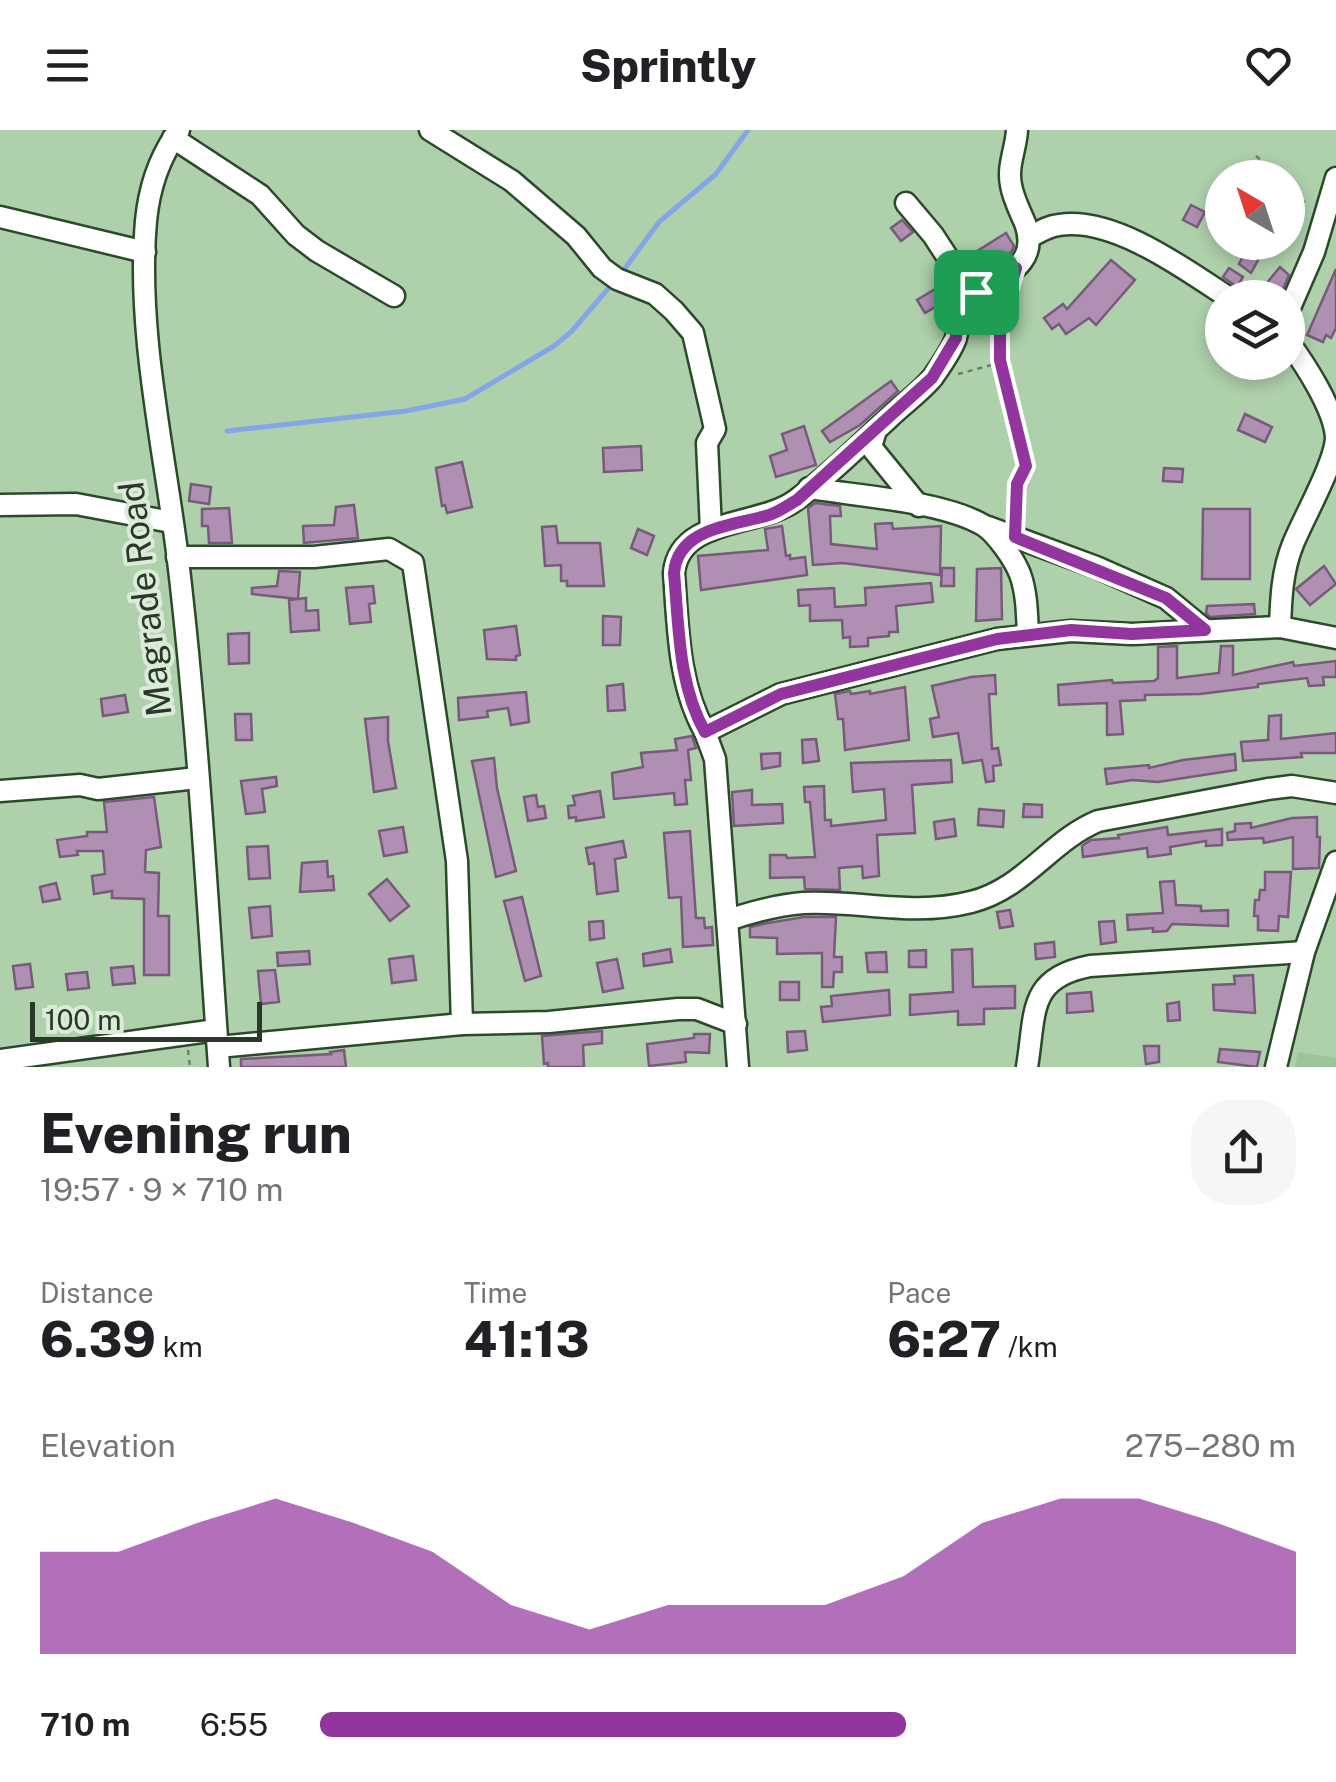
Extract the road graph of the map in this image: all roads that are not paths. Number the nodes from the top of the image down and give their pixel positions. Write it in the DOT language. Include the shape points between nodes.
graph roads {
  1 [pos="430,130"];
  2 [pos="1017,130"];
  3 [pos="176,134"];
  4 [pos="1336,178"];
  5 [pos="906,204"];
  6 [pos="0,217"];
  7 [pos="1030,237"];
  8 [pos="145,252"];
  9 [pos="1302,280"];
  10 [pos="1205,283"];
  11 [pos="971,288"];
  12 [pos="394,296"];
  13 [pos="1305,367"];
  14 [pos="876,430"];
  15 [pos="1336,437"];
  16 [pos="809,488"];
  17 [pos="0,505"];
  18 [pos="919,506"];
  19 [pos="170,522"];
  20 [pos="986,526"];
  21 [pos="711,530"];
  22 [pos="177,557"];
  23 [pos="1280,627"];
  24 [pos="1205,630"];
  25 [pos="1028,635"];
  26 [pos="1336,638"];
  27 [pos="705,732"];
  28 [pos="198,778"];
  29 [pos="0,790"];
  30 [pos="1336,793"];
  31 [pos="1334,872"];
  32 [pos="728,920"];
  33 [pos="1304,952"];
  34 [pos="732,983"];
  35 [pos="684,1009"];
  36 [pos="462,1024"];
  37 [pos="736,1024"];
  38 [pos="218,1048"];
  39 [pos="0,1060"];
  40 [pos="738,1067"];
  41 [pos="1026,1067"];
  42 [pos="1276,1067"];
  1 -- 21 [label="street" via="492,166 576,236 602,268 655,294 693,333 715,429 707,443"];
  2 -- 7 [label="street" via="1011,188"];
  3 -- 8 [label="street, Magrade Road" via="152,181"];
  3 -- 12 [label="street" via="260,196 316,252"];
  4 -- 9 [label="street"];
  5 -- 11 [label="street"];
  6 -- 8 [label="street"];
  7 -- 10 [label="street" via="1061,224 1086,224 1116,233"];
  7 -- 11 [label="street" via="1028,254 1016,268 976,292"];
  8 -- 19 [label="street, Magrade Road"];
  11 -- 14 [label="street" via="958,306 956,338 932,378"];
  13 -- 15 [label="street"];
  14 -- 16 [label="street"];
  14 -- 18 [label="street" via="871,448"];
  15 -- 23 [label="street" via="1291,548"];
  16 -- 18 [label="street"];
  16 -- 21 [label="street" via="774,514"];
  17 -- 19 [label="street" via="76,504"];
  18 -- 20 [label="street"];
  19 -- 22 [label="street, Magrade Road"];
  20 -- 24 [label="street" via="1166,598"];
  20 -- 25 [label="street" via="1018,569"];
  21 -- 27 [label="street" via="682,548 674,573 683,668"];
  22 -- 28 [label="street, Magrade Road"];
  22 -- 36 [label="street" via="314,557 375,549 412,562 457,861"];
  23 -- 24 [label="street"];
  23 -- 26 [label="street"];
  24 -- 25 [label="street"];
  25 -- 27 [label="street" via="781,694"];
  27 -- 32 [label="street" via="715,759"];
  28 -- 29 [label="street"];
  28 -- 38 [label="street, Magrade Road"];
  30 -- 32 [label="street" via="1292,786 1098,821 1077,830 1012,884 967,903 893,910 804,903"];
  31 -- 33 [label="street"];
  32 -- 34 [label="street"];
  33 -- 41 [label="street" via="1090,966 1056,975 1038,1001"];
  33 -- 42 [label="street"];
  34 -- 35 [label="street"];
  34 -- 37 [label="street"];
  35 -- 36 [label="street"];
  35 -- 37 [label="street"];
  36 -- 38 [label="street"];
  37 -- 40 [label="street"];
  38 -- 39 [label="street"];
}
